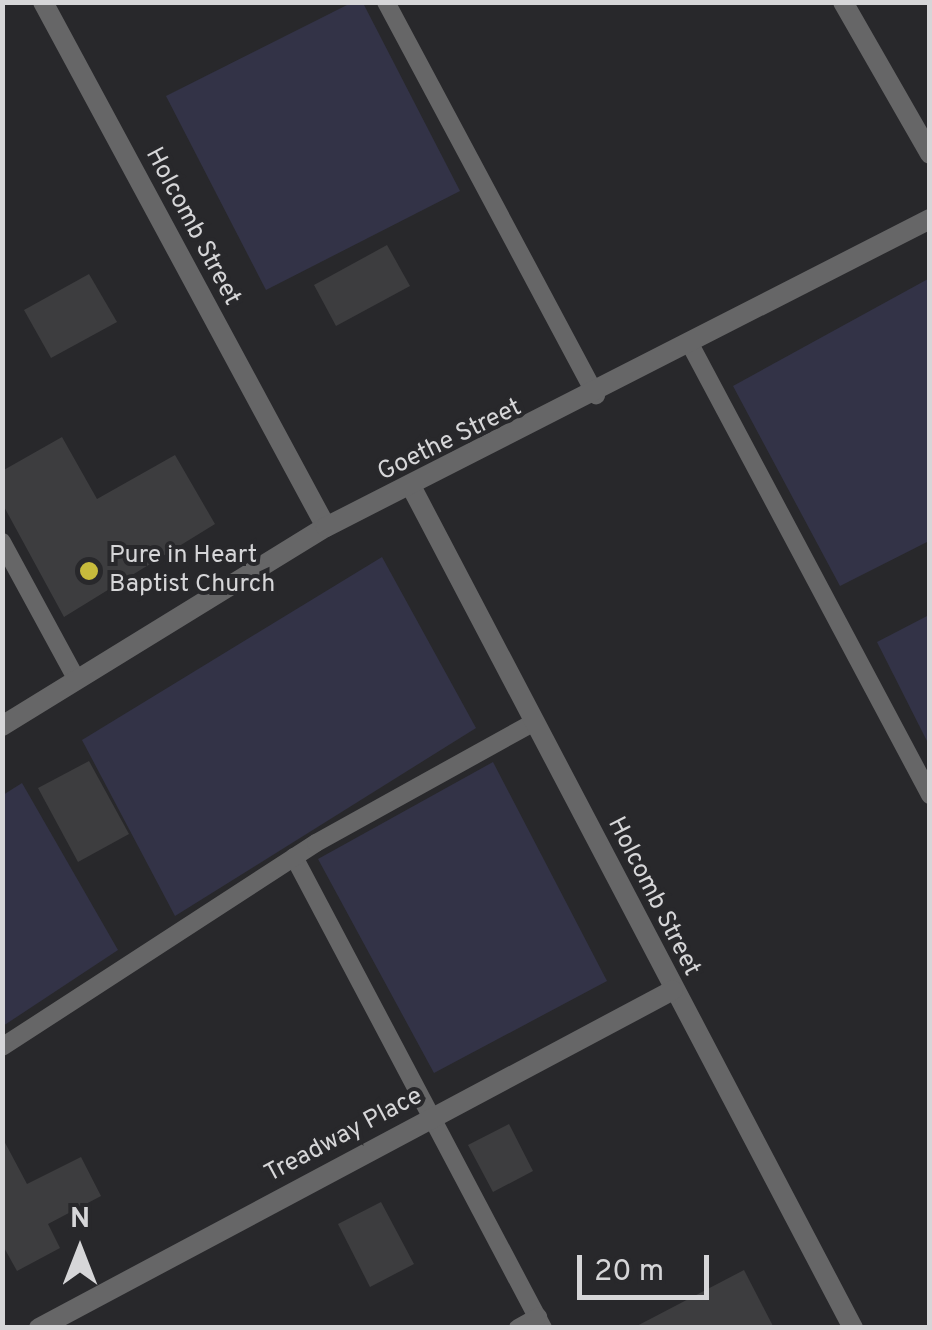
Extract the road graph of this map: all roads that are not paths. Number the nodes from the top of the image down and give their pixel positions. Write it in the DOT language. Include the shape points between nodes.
graph roads {
  1 [pos="43,2"];
  2 [pos="386,2"];
  3 [pos="843,2"];
  4 [pos="930,154"];
  5 [pos="930,220"];
  6 [pos="690,346"];
  7 [pos="596,396"];
  8 [pos="412,488"];
  9 [pos="326,528"];
  10 [pos="2,542"];
  11 [pos="77,680"];
  12 [pos="534,722"];
  13 [pos="2,726"];
  14 [pos="930,795"];
  15 [pos="294,857"];
  16 [pos="672,990"];
  17 [pos="2,1046"];
  18 [pos="432,1118"];
  19 [pos="541,1322"];
  20 [pos="40,1328"];
  21 [pos="518,1328"];
  22 [pos="853,1328"];
  1 -- 9 [label="street, Holcomb Street"];
  2 -- 7 [label="lane"];
  3 -- 4 [label="street"];
  5 -- 6 [label="street, Goethe Street"];
  6 -- 7 [label="street, Goethe Street"];
  6 -- 14 [label="lane"];
  7 -- 8 [label="street, Goethe Street"];
  8 -- 9 [label="street, Goethe Street"];
  8 -- 12 [label="street, Holcomb Street"];
  9 -- 11 [label="street, Goethe Street"];
  10 -- 11 [label="lane"];
  11 -- 13 [label="street, Goethe Street"];
  12 -- 15 [label="lane"];
  12 -- 16 [label="street, Holcomb Street"];
  15 -- 17 [label="lane"];
  15 -- 18 [label="lane"];
  16 -- 18 [label="street, Treadway Place"];
  16 -- 22 [label="street, Holcomb Street"];
  18 -- 19 [label="lane"];
  18 -- 20 [label="street, Treadway Place"];
  19 -- 21 [label="lane"];
}
